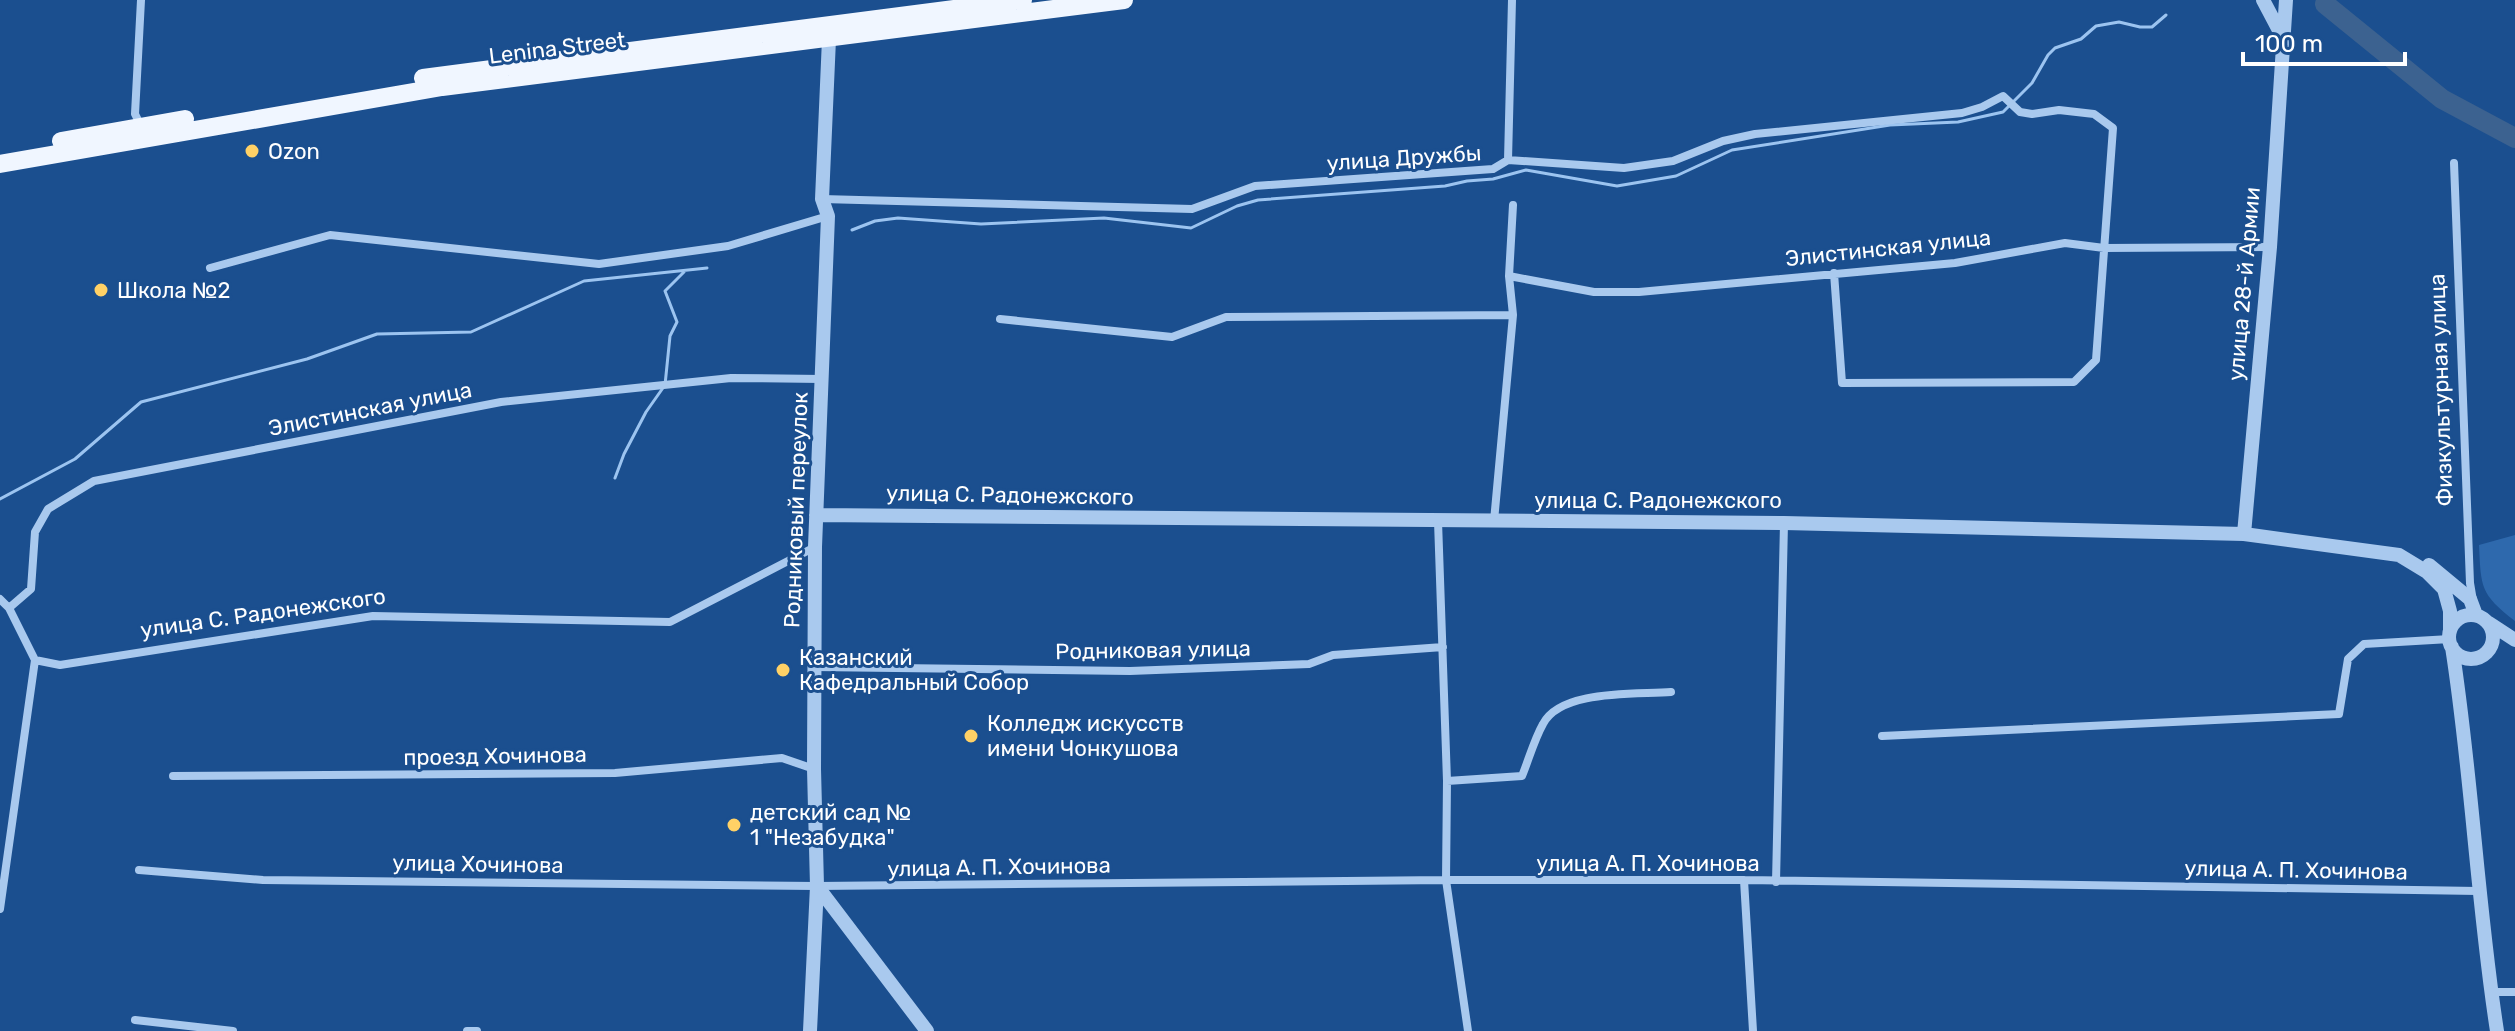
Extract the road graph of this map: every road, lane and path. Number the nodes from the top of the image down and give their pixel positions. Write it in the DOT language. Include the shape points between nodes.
graph roads {
  1 [pos="141,0"];
  2 [pos="1023,0"];
  3 [pos="1124,0"];
  4 [pos="1512,0"];
  5 [pos="2263,0"];
  6 [pos="2286,0"];
  7 [pos="828,31"];
  8 [pos="2282,37"];
  9 [pos="141,133"];
  10 [pos="0,153"];
  11 [pos="1508,160"];
  12 [pos="2454,163"];
  13 [pos="0,164"];
  14 [pos="822,199"];
  15 [pos="1513,205"];
  16 [pos="828,216"];
  17 [pos="2270,247"];
  18 [pos="2104,248"];
  19 [pos="210,268"];
  20 [pos="1834,273"];
  21 [pos="1509,276"];
  22 [pos="1513,315"];
  23 [pos="1000,319"];
  24 [pos="822,379"];
  25 [pos="816,515"];
  26 [pos="1438,521"];
  27 [pos="1494,521"];
  28 [pos="1784,523"];
  29 [pos="2244,534"];
  30 [pos="815,547"];
  31 [pos="2399,555"];
  32 [pos="0,599"];
  33 [pos="9,608"];
  34 [pos="2482,618"];
  35 [pos="2451,639"];
  36 [pos="2515,640"];
  37 [pos="1443,647"];
  38 [pos="2515,647"];
  39 [pos="2482,655"];
  40 [pos="35,660"];
  41 [pos="814,667"];
  42 [pos="1671,692"];
  43 [pos="2459,692"];
  44 [pos="1882,736"];
  45 [pos="814,769"];
  46 [pos="173,776"];
  47 [pos="1447,781"];
  48 [pos="139,870"];
  49 [pos="1446,880"];
  50 [pos="1744,880"];
  51 [pos="1776,882"];
  52 [pos="817,886"];
  53 [pos="2478,891"];
  54 [pos="0,909"];
  55 [pos="2491,992"];
  56 [pos="2515,992"];
  57 [pos="135,1020"];
  58 [pos="233,1031"];
  59 [pos="467,1031"];
  60 [pos="477,1031"];
  61 [pos="810,1031"];
  62 [pos="927,1031"];
  63 [pos="1468,1031"];
  64 [pos="1753,1031"];
  65 [pos="2497,1031"];
  1 -- 9 [label="street" via="135,114"];
  2 -- 7 [label="main road, Lenina Street"];
  3 -- 7 [label="main road, Lenina Street"];
  4 -- 11 [label="street"];
  5 -- 8 [label="street"];
  6 -- 8 [label="street, улица 28-й Армии"];
  7 -- 9 [label="main road, Lenina Street" via="443,74"];
  7 -- 14 [label="street, Родниковый переулок"];
  8 -- 17 [label="street, улица 28-й Армии"];
  9 -- 10 [label="main road, Lenina Street"];
  9 -- 13 [label="main road, Lenina Street"];
  11 -- 14 [label="street, улица Дружбы" via="1493,169 1255,186 1192,209"];
  11 -- 18 [label="street, улица Дружбы" via="1624,168 1673,161 1755,134 1962,113 2003,96 2020,112 2094,114 2113,128"];
  12 -- 34 [label="street, Физкультурная улица" via="2470,583"];
  14 -- 16 [label="street, Родниковый переулок"];
  15 -- 21 [label="street"];
  16 -- 19 [label="street" via="728,246 599,264 330,235"];
  16 -- 24 [label="street, Родниковый переулок"];
  17 -- 18 [label="street, Элистинская улица"];
  17 -- 29 [label="street, улица 28-й Армии"];
  18 -- 20 [label="street, Элистинская улица" via="2065,243 1955,263"];
  18 -- 20 [label="street" via="2096,360 2074,382 1842,383"];
  20 -- 21 [label="street, Элистинская улица" via="1624,292 1594,292"];
  21 -- 22 [label="street"];
  22 -- 23 [label="street" via="1226,317 1172,337"];
  22 -- 27 [label="street"];
  24 -- 25 [label="street, Родниковый переулок"];
  24 -- 33 [label="street, Элистинская улица" via="731,378 501,402 94,481 48,509 35,532 31,589"];
  25 -- 26 [label="street, улица С. Радонежского"];
  25 -- 30 [label="street, Родниковый переулок"];
  26 -- 27 [label="street, улица С. Радонежского"];
  26 -- 37 [label="street"];
  27 -- 28 [label="street, улица С. Радонежского"];
  28 -- 29 [label="street, улица С. Радонежского"];
  28 -- 51 [label="street"];
  29 -- 31 [label="street, улица С. Радонежского"];
  30 -- 40 [label="street, улица С. Радонежского" via="670,622 373,616 60,665"];
  30 -- 41 [label="street, Родниковый переулок"];
  31 -- 34 [label="street" via="2447,578"];
  31 -- 35 [label="street, улица С. Радонежского" via="2444,589"];
  32 -- 33 [label="street"];
  33 -- 40 [label="street"];
  34 -- 35 [label="street" via="2457,620"];
  34 -- 36 [label="street"];
  34 -- 39 [label="street, Физкультурная улица" via="2493,634"];
  35 -- 39 [label="street" via="2461,656"];
  35 -- 43 [label="street"];
  35 -- 44 [label="street" via="2364,644 2348,659 2339,714"];
  37 -- 41 [label="street, Родниковая улица" via="1333,655 1309,664 1130,671"];
  37 -- 47 [label="street"];
  38 -- 39 [label="street"];
  39 -- 43 [label="street, Физкультурная улица" via="2465,674"];
  40 -- 54 [label="street"];
  41 -- 45 [label="street, Родниковый переулок"];
  42 -- 47 [label="street" via="1575,699 1544,721 1522,776"];
  43 -- 53 [label="street"];
  45 -- 46 [label="street, проезд Хочинова" via="782,758 615,773"];
  45 -- 52 [label="street, Родниковый переулок"];
  47 -- 49 [label="street"];
  48 -- 52 [label="street, улица Хочинова" via="263,880"];
  49 -- 50 [label="street, улица А. П. Хочинова"];
  49 -- 52 [label="street, улица А. П. Хочинова"];
  49 -- 63 [label="street"];
  50 -- 51 [label="street, улица А. П. Хочинова"];
  50 -- 64 [label="street"];
  51 -- 53 [label="street, улица А. П. Хочинова"];
  52 -- 61 [label="street, Родниковый переулок"];
  52 -- 62 [label="street"];
  53 -- 55 [label="street"];
  55 -- 56 [label="street"];
  55 -- 65 [label="street"];
  57 -- 58 [label="street"];
  59 -- 60 [label="street"];
}
